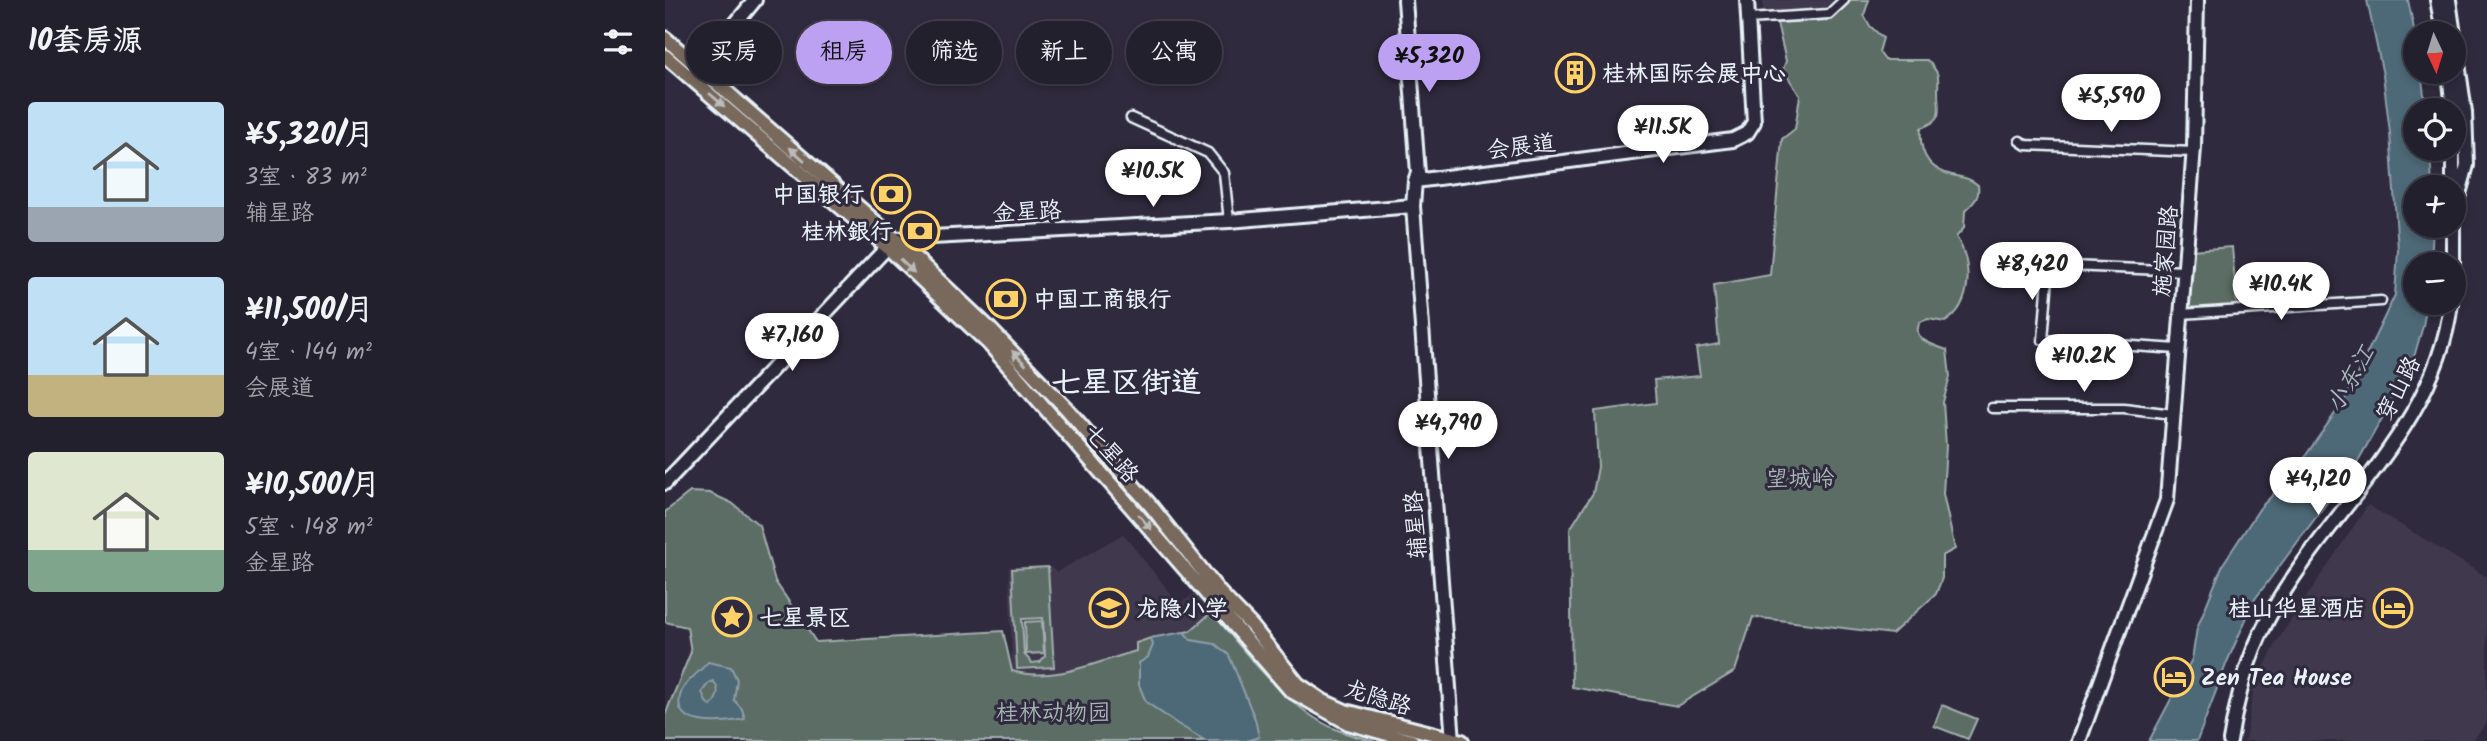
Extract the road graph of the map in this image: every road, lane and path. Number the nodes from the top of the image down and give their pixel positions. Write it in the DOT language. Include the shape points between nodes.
graph roads {
  1 [pos="755,0"];
  2 [pos="1398,0"];
  3 [pos="1405,0"];
  4 [pos="1747,0"];
  5 [pos="1845,0"];
  6 [pos="2197,0"];
  7 [pos="2437,0"];
  8 [pos="2449,0"];
  9 [pos="1748,19"];
  10 [pos="738,21"];
  11 [pos="2441,21"];
  12 [pos="665,38"];
  13 [pos="665,56"];
  14 [pos="686,58"];
  15 [pos="715,84"];
  16 [pos="1131,118"];
  17 [pos="2020,141"];
  18 [pos="2194,152"];
  19 [pos="2464,175"];
  20 [pos="1415,180"];
  21 [pos="1413,206"];
  22 [pos="1229,221"];
  23 [pos="891,243"];
  24 [pos="2184,271"];
  25 [pos="2381,301"];
  26 [pos="2181,314"];
  27 [pos="2450,315"];
  28 [pos="2178,349"];
  29 [pos="1992,408"];
  30 [pos="2173,414"];
  31 [pos="665,483"];
  32 [pos="1323,701"];
  33 [pos="1456,740"];
  34 [pos="1412,741"];
  35 [pos="2079,741"];
  36 [pos="2230,741"];
  1 -- 10 [label="street"];
  2 -- 20 [label="street, 辅星路" via="1410,172"];
  3 -- 20 [label="street, 辅星路"];
  4 -- 9 [label="street, 会展道"];
  5 -- 9 [label="street" via="1829,14"];
  6 -- 18 [label="street, 施家园路"];
  7 -- 11 [label="street"];
  8 -- 19 [label="street" via="2465,112"];
  9 -- 20 [label="street, 会展道" via="1754,122 1747,133 1733,140"];
  12 -- 14 [label="main road, 七星路"];
  13 -- 23 [label="main road, 七星路, one-way"];
  23 -- 15 [label="main road, 七星路, one-way"];
  16 -- 22 [label="street" via="1208,153 1224,173"];
  17 -- 18 [label="street" via="2026,145"];
  18 -- 24 [label="street, 施家园路"];
  20 -- 21 [label="street, 辅星路"];
  21 -- 22 [label="street, 金星路"];
  21 -- 33 [label="street, 辅星路"];
  22 -- 23 [label="street, 金星路"];
  23 -- 31 [label="street"];
  32 -- 23 [label="main road, 七星路, one-way" via="1298,684 1066,408 988,326"];
  23 -- 34 [label="main road, 七星路, one-way" via="990,345 1291,691 1348,723"];
  24 -- 26 [label="street, 施家园路"];
  24 -- 28 [label="street" via="2049,265 2043,340"];
  25 -- 26 [label="street"];
  26 -- 28 [label="street, 施家园路"];
  27 -- 36 [label="street, 穿山路" via="2435,363 2402,429 2269,618 2248,661"];
  28 -- 30 [label="street, 施家园路"];
  29 -- 30 [label="street" via="2124,408"];
  30 -- 35 [label="street, 施家园路" via="2167,500"];
  32 -- 33 [label="main road, 龙隐路" via="1370,719"];
}
